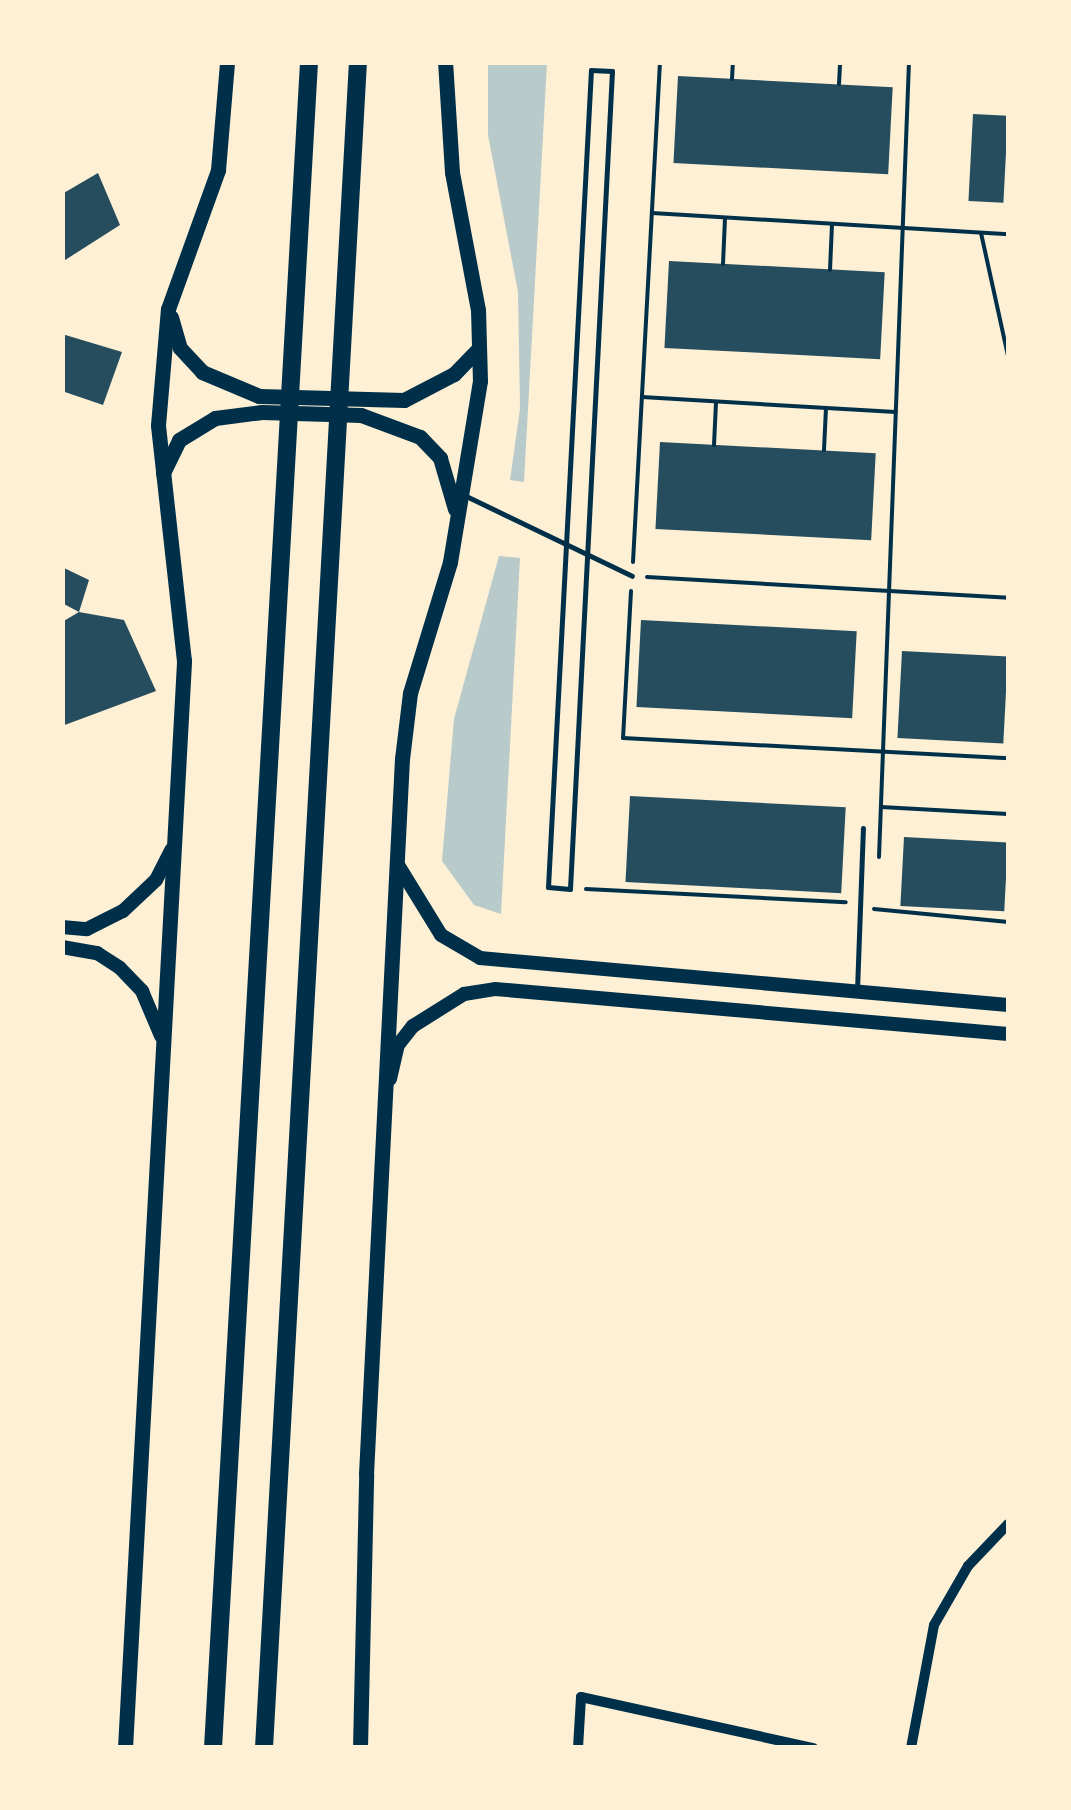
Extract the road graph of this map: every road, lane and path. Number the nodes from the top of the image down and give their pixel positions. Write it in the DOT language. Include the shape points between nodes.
graph roads {
  1 [pos="228,62"];
  2 [pos="309,62"];
  3 [pos="358,62"];
  4 [pos="445,62"];
  5 [pos="660,62"];
  6 [pos="733,62"];
  7 [pos="840,62"];
  8 [pos="909,62"];
  9 [pos="732,79"];
  10 [pos="839,84"];
  11 [pos="652,213"];
  12 [pos="725,218"];
  13 [pos="832,224"];
  14 [pos="903,228"];
  15 [pos="980,233"];
  16 [pos="1008,234"];
  17 [pos="722,264"];
  18 [pos="830,270"];
  19 [pos="168,308"];
  20 [pos="479,348"];
  21 [pos="1008,356"];
  22 [pos="642,398"];
  23 [pos="716,402"];
  24 [pos="826,408"];
  25 [pos="896,412"];
  26 [pos="714,444"];
  27 [pos="824,450"];
  28 [pos="160,480"];
  29 [pos="463,495"];
  30 [pos="456,532"];
  31 [pos="566,544"];
  32 [pos="588,554"];
  33 [pos="632,576"];
  34 [pos="889,591"];
  35 [pos="1008,598"];
  36 [pos="883,752"];
  37 [pos="1008,758"];
  38 [pos="881,806"];
  39 [pos="1008,814"];
  40 [pos="863,828"];
  41 [pos="170,850"];
  42 [pos="396,860"];
  43 [pos="878,875"];
  44 [pos="570,889"];
  45 [pos="877,892"];
  46 [pos="860,906"];
  47 [pos="876,910"];
  48 [pos="1008,922"];
  49 [pos="876,926"];
  50 [pos="62,927"];
  51 [pos="62,947"];
  52 [pos="857,991"];
  53 [pos="1008,1005"];
  54 [pos="1008,1034"];
  55 [pos="161,1036"];
  56 [pos="386,1095"];
  57 [pos="1008,1524"];
  58 [pos="271,1613"];
  59 [pos="125,1748"];
  60 [pos="214,1748"];
  61 [pos="264,1748"];
  62 [pos="276,1748"];
  63 [pos="360,1748"];
  64 [pos="578,1748"];
  65 [pos="814,1748"];
  66 [pos="912,1748"];
  1 -- 19 [label="main road" via="218,170"];
  2 -- 60 [label="highway"];
  3 -- 58 [label="highway"];
  4 -- 20 [label="main road" via="452,172"];
  5 -- 11 [label="path"];
  6 -- 9 [label="path"];
  7 -- 10 [label="path"];
  8 -- 14 [label="path"];
  11 -- 12 [label="path"];
  11 -- 22 [label="path"];
  12 -- 13 [label="path"];
  12 -- 17 [label="path"];
  13 -- 14 [label="path"];
  13 -- 18 [label="path"];
  14 -- 15 [label="path"];
  14 -- 25 [label="path"];
  15 -- 16 [label="path"];
  15 -- 21 [label="path"];
  19 -- 20 [label="main road" via="180,348 202,372 259,396 404,400 454,374"];
  19 -- 28 [label="main road"];
  20 -- 29 [label="main road"];
  22 -- 23 [label="path"];
  22 -- 33 [label="path"];
  23 -- 24 [label="path"];
  23 -- 26 [label="path"];
  24 -- 25 [label="path"];
  24 -- 27 [label="path"];
  25 -- 34 [label="path"];
  28 -- 30 [label="main road" via="180,440 215,418 262,412 381,419 420,438 440,458 450,480"];
  28 -- 41 [label="main road" via="184,661"];
  29 -- 30 [label="main road"];
  29 -- 31 [label="lane"];
  30 -- 42 [label="main road" via="410,693"];
  31 -- 32 [label="lane"];
  31 -- 32 [label="lane" via="591,70 612,71"];
  31 -- 44 [label="lane" via="548,888"];
  32 -- 33 [label="lane"];
  32 -- 44 [label="lane"];
  33 -- 34 [label="path"];
  33 -- 36 [label="path" via="624,738"];
  34 -- 35 [label="path"];
  34 -- 36 [label="path"];
  36 -- 37 [label="path"];
  36 -- 38 [label="path"];
  38 -- 39 [label="path"];
  38 -- 43 [label="path"];
  40 -- 46 [label="lane"];
  41 -- 50 [label="main road" via="156,880 124,910 86,929"];
  41 -- 55 [label="main road"];
  42 -- 52 [label="main road" via="441,935 480,958"];
  42 -- 56 [label="main road"];
  44 -- 46 [label="path"];
  45 -- 47 [label="path"];
  46 -- 47 [label="path"];
  46 -- 52 [label="lane"];
  47 -- 48 [label="path"];
  47 -- 49 [label="path"];
  51 -- 55 [label="main road" via="98,953 120,968 142,991"];
  52 -- 53 [label="main road"];
  54 -- 56 [label="main road" via="495,990 464,994 414,1026 398,1045"];
  55 -- 59 [label="main road"];
  56 -- 63 [label="main road"];
  57 -- 66 [label="street" via="968,1566 934,1626"];
  58 -- 61 [label="highway"];
  58 -- 62 [label="highway"];
  64 -- 65 [label="street" via="581,1696"];
}
